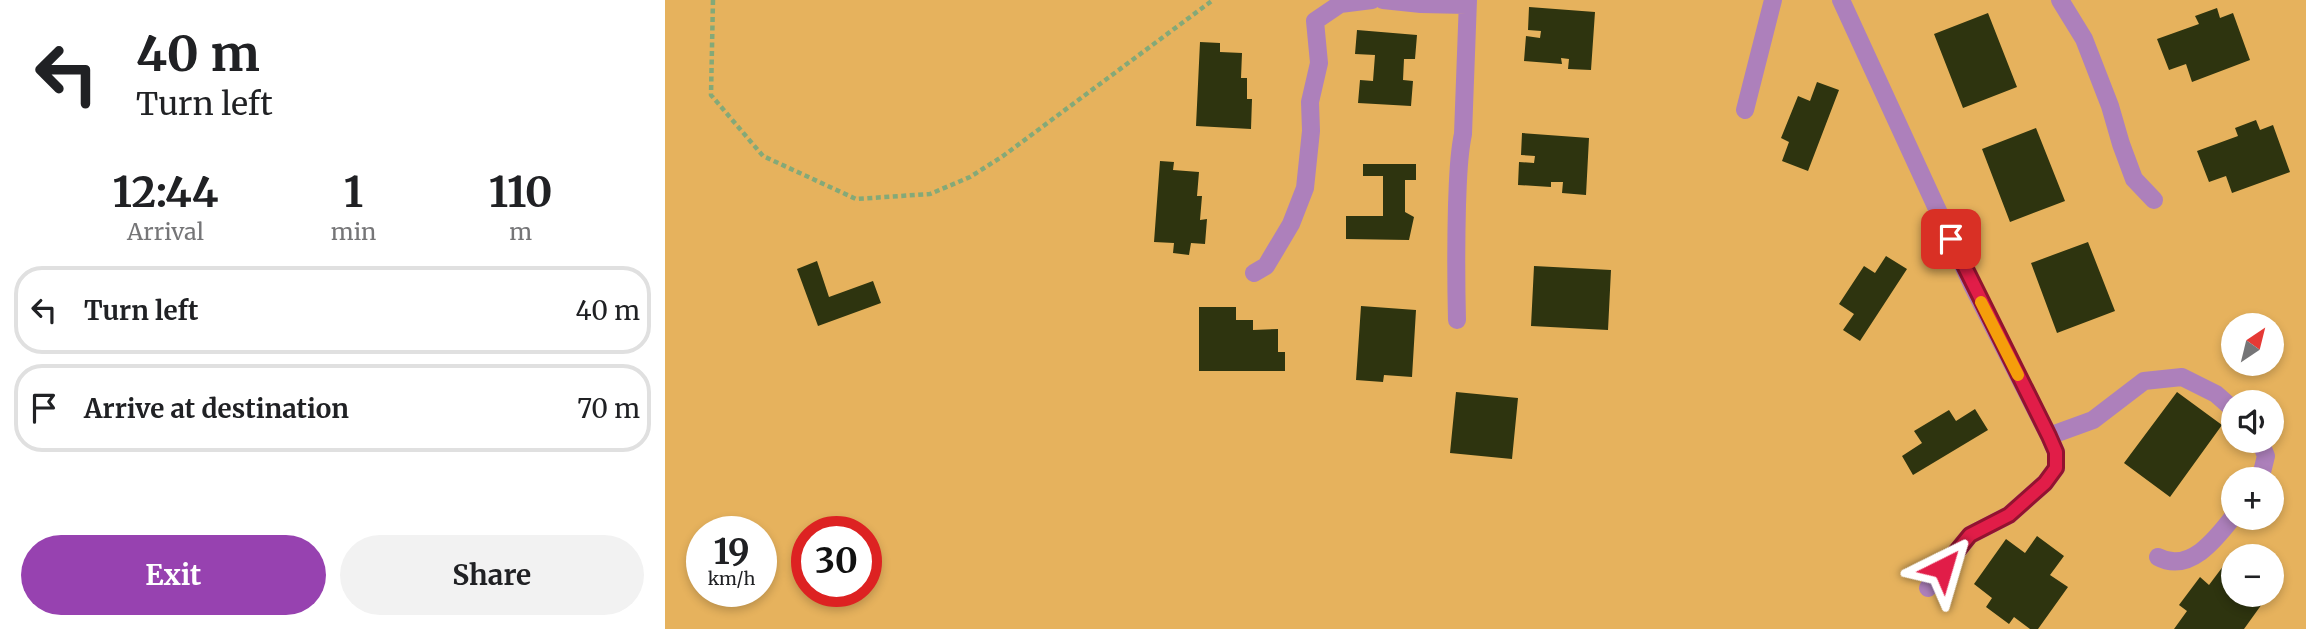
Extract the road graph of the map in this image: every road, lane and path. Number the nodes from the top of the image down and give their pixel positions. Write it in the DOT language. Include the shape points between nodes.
graph roads {
  1 [pos="713,0"];
  2 [pos="1213,0"];
  3 [pos="1372,0"];
  4 [pos="1383,0"];
  5 [pos="1773,0"];
  6 [pos="1841,0"];
  7 [pos="2060,0"];
  8 [pos="1468,3"];
  9 [pos="1745,110"];
  10 [pos="2154,200"];
  11 [pos="1254,273"];
  12 [pos="1457,320"];
  13 [pos="2221,398"];
  14 [pos="2049,436"];
  15 [pos="2223,530"];
  16 [pos="2158,557"];
  17 [pos="1929,587"];
  1 -- 2 [label="path" via="711,95 764,156 856,199 930,194 970,177"];
  3 -- 11 [label="street" via="1340,4 1315,21 1319,63 1310,102 1305,188 1291,224 1266,265"];
  4 -- 8 [label="street"];
  5 -- 9 [label="street"];
  6 -- 14 [label="street" via="1973,287"];
  7 -- 10 [label="street" via="2084,39 2134,179"];
  8 -- 12 [label="street" via="1457,187"];
  13 -- 14 [label="street" via="2182,377 2144,380 2093,420"];
  14 -- 17 [label="street" via="2056,468 2045,483 2009,515 1970,535"];
  15 -- 16 [label="street" via="2213,544 2192,558 2168,562"];
}
